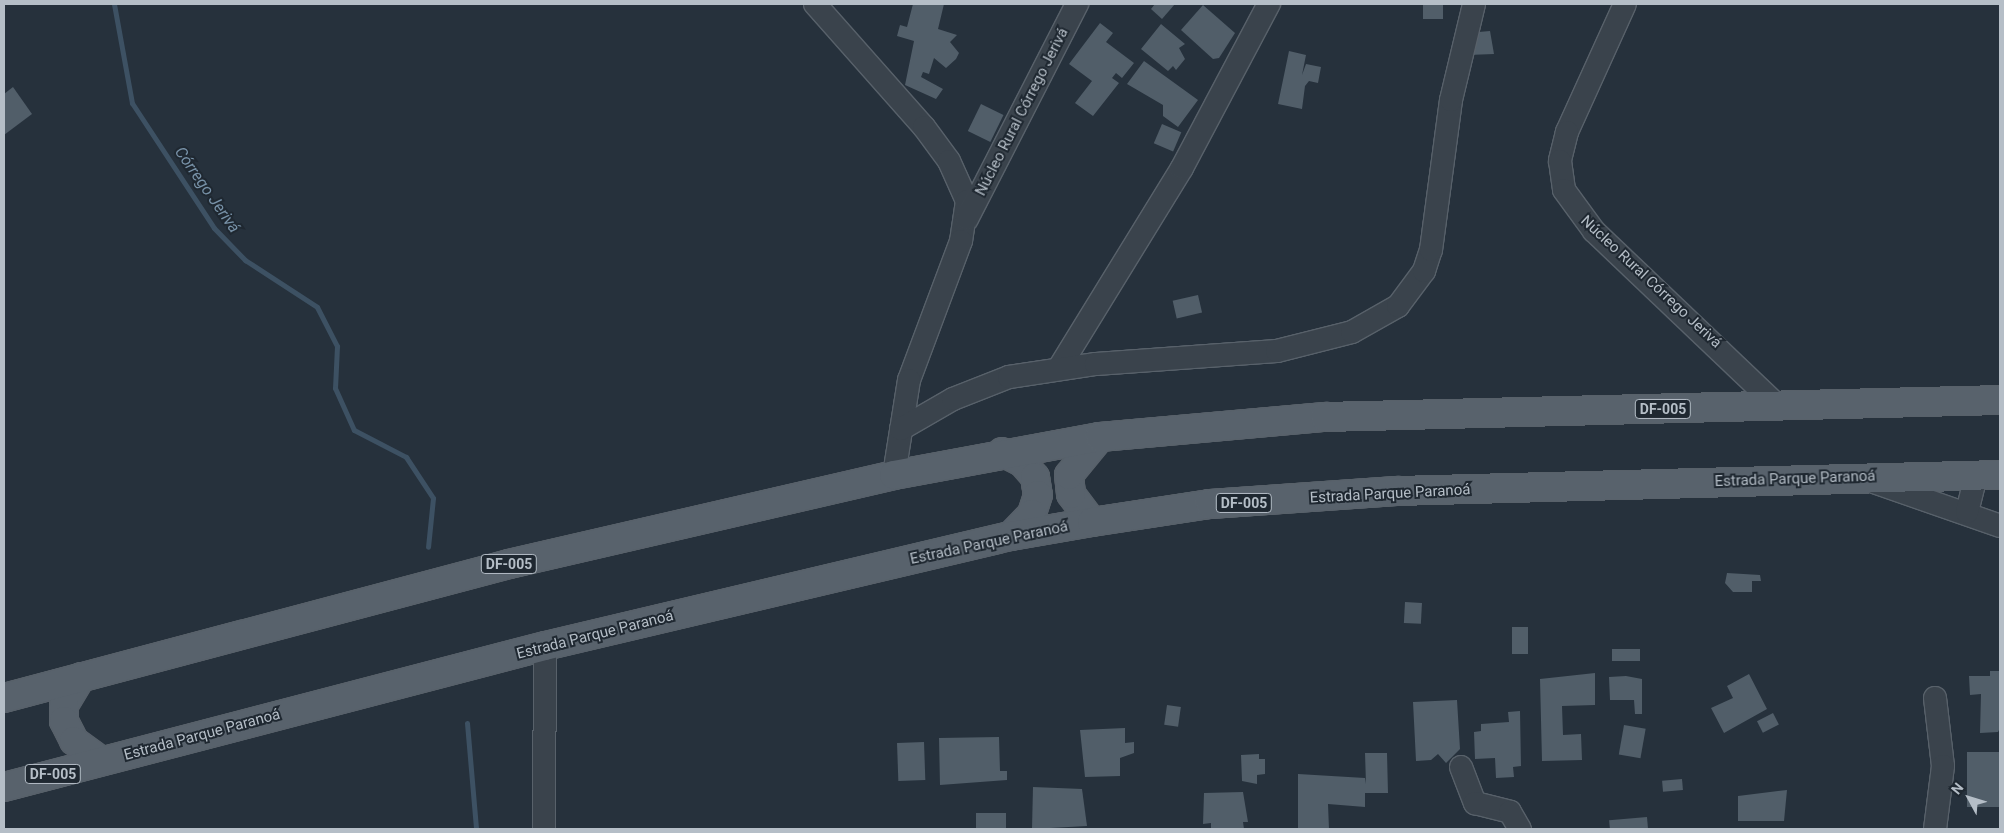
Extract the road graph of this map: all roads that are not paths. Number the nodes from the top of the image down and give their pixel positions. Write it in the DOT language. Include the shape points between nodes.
graph roads {
  1 [pos="815,4"];
  2 [pos="1077,4"];
  3 [pos="1270,4"];
  4 [pos="1474,4"];
  5 [pos="1625,4"];
  6 [pos="966,220"];
  7 [pos="1059,368"];
  8 [pos="2000,400"];
  9 [pos="1778,406"];
  10 [pos="900,429"];
  11 [pos="1100,437"];
  12 [pos="1002,452"];
  13 [pos="894,475"];
  14 [pos="1988,475"];
  15 [pos="1854,476"];
  16 [pos="1967,512"];
  17 [pos="1092,522"];
  18 [pos="2000,526"];
  19 [pos="1011,536"];
  20 [pos="545,646"];
  21 [pos="81,677"];
  22 [pos="4,698"];
  23 [pos="1935,698"];
  24 [pos="102,761"];
  25 [pos="1461,767"];
  26 [pos="4,787"];
  27 [pos="544,829"];
  28 [pos="1520,829"];
  29 [pos="1935,829"];
  1 -- 6 [label="street" via="892,88 950,161 967,202"];
  2 -- 6 [label="street, Núcleo Rural Córrego Jerivá"];
  3 -- 7 [label="street" via="1182,168"];
  4 -- 7 [label="street" via="1451,100 1431,250 1424,271 1398,306 1352,332 1277,351"];
  5 -- 9 [label="street, Núcleo Rural Córrego Jerivá" via="1567,132 1560,161 1564,190 1594,231"];
  6 -- 10 [label="street, Núcleo Rural Córrego Jerivá" via="909,380"];
  7 -- 10 [label="street" via="981,386"];
  8 -- 9 [label="main road, DF-005"];
  9 -- 11 [label="main road, DF-005" via="1325,417"];
  10 -- 13 [label="street, Núcleo Rural Córrego Jerivá"];
  11 -- 12 [label="main road, DF-005"];
  11 -- 17 [label="main road" via="1069,474 1071,494"];
  12 -- 13 [label="main road, DF-005"];
  12 -- 19 [label="main road" via="1035,477 1038,495 1032,514"];
  13 -- 21 [label="main road, DF-005" via="509,564"];
  14 -- 15 [label="main road, Estrada Parque Paranoá / DF-005"];
  14 -- 16 [label="street"];
  15 -- 16 [label="street"];
  15 -- 17 [label="main road, Estrada Parque Paranoá / DF-005" via="1397,491 1210,504"];
  16 -- 18 [label="street"];
  17 -- 19 [label="main road, Estrada Parque Paranoá / DF-005"];
  19 -- 20 [label="main road, Estrada Parque Paranoá / DF-005"];
  20 -- 24 [label="main road, Estrada Parque Paranoá / DF-005"];
  20 -- 27 [label="street"];
  21 -- 22 [label="main road, DF-005"];
  21 -- 24 [label="main road" via="64,705 64,721 74,741"];
  23 -- 29 [label="street" via="1943,766"];
  24 -- 26 [label="main road, Estrada Parque Paranoá / DF-005"];
  25 -- 28 [label="street" via="1475,803 1510,812"];
}
